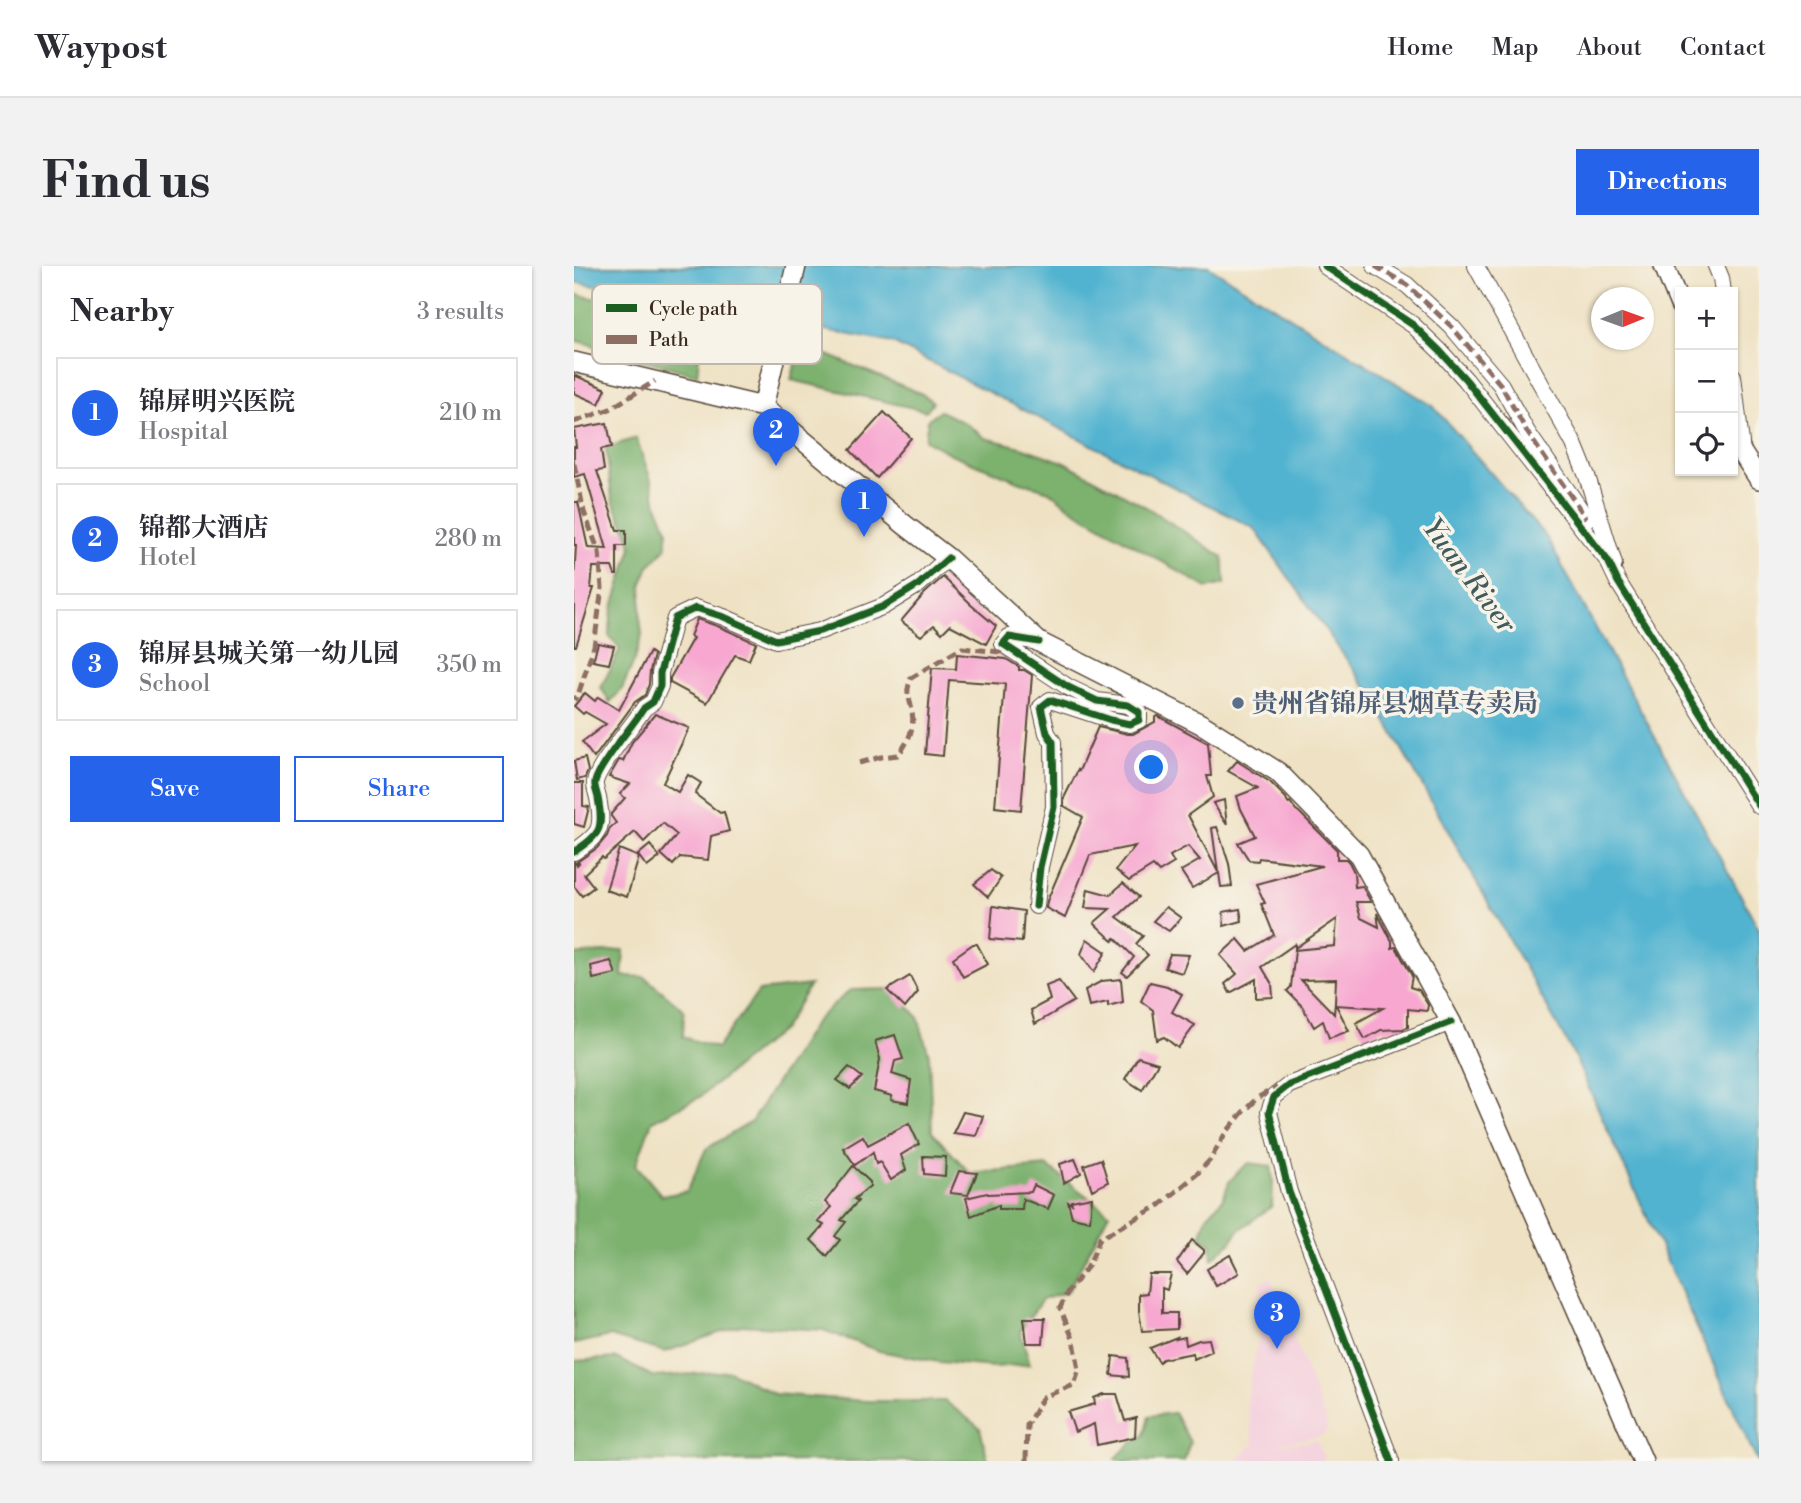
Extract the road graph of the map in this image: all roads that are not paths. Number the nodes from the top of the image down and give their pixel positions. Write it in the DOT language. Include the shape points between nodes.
graph roads {
  1 [pos="796,266"];
  2 [pos="1325,266"];
  3 [pos="1375,266"];
  4 [pos="1476,266"];
  5 [pos="1664,266"];
  6 [pos="1716,266"];
  7 [pos="792,284"];
  8 [pos="1722,287"];
  9 [pos="1675,293"];
  10 [pos="574,362"];
  11 [pos="773,364"];
  12 [pos="763,407"];
  13 [pos="1737,413"];
  14 [pos="1738,443"];
  15 [pos="1742,453"];
  16 [pos="1759,479"];
  17 [pos="1612,555"];
  18 [pos="948,558"];
  19 [pos="1618,582"];
  20 [pos="1039,642"];
  21 [pos="1759,806"];
  22 [pos="574,852"];
  23 [pos="1036,906"];
  24 [pos="1451,1022"];
  25 [pos="1391,1461"];
  26 [pos="1643,1461"];
  1 -- 7 [label="main road"];
  2 -- 19 [label="street" via="1413,325 1440,351 1608,561"];
  3 -- 17 [label="street" via="1406,285 1452,327 1501,385 1527,432"];
  4 -- 17 [label="street" via="1574,444"];
  5 -- 9 [label="main road"];
  6 -- 8 [label="street"];
  10 -- 12 [label="main road"];
  11 -- 12 [label="main road"];
  12 -- 18 [label="main road"];
  13 -- 15 [label="street"];
  14 -- 15 [label="main road"];
  15 -- 16 [label="main road"];
  17 -- 19 [label="street"];
  18 -- 20 [label="main road"];
  18 -- 22 [label="street" via="918,585 884,606 820,631 776,640 696,608 675,618 653,702 644,708 595,782 600,829"];
  19 -- 21 [label="street"];
  20 -- 23 [label="street" via="1009,637 1003,644 1068,687 1097,701 1128,705 1139,712 1139,720 1130,724 1111,720 1050,700 1041,707 1053,742 1054,807"];
  20 -- 24 [label="main road" via="1203,725 1278,772 1359,855"];
  24 -- 25 [label="street" via="1289,1085 1274,1097 1269,1112 1289,1192"];
  24 -- 26 [label="main road"];
}
